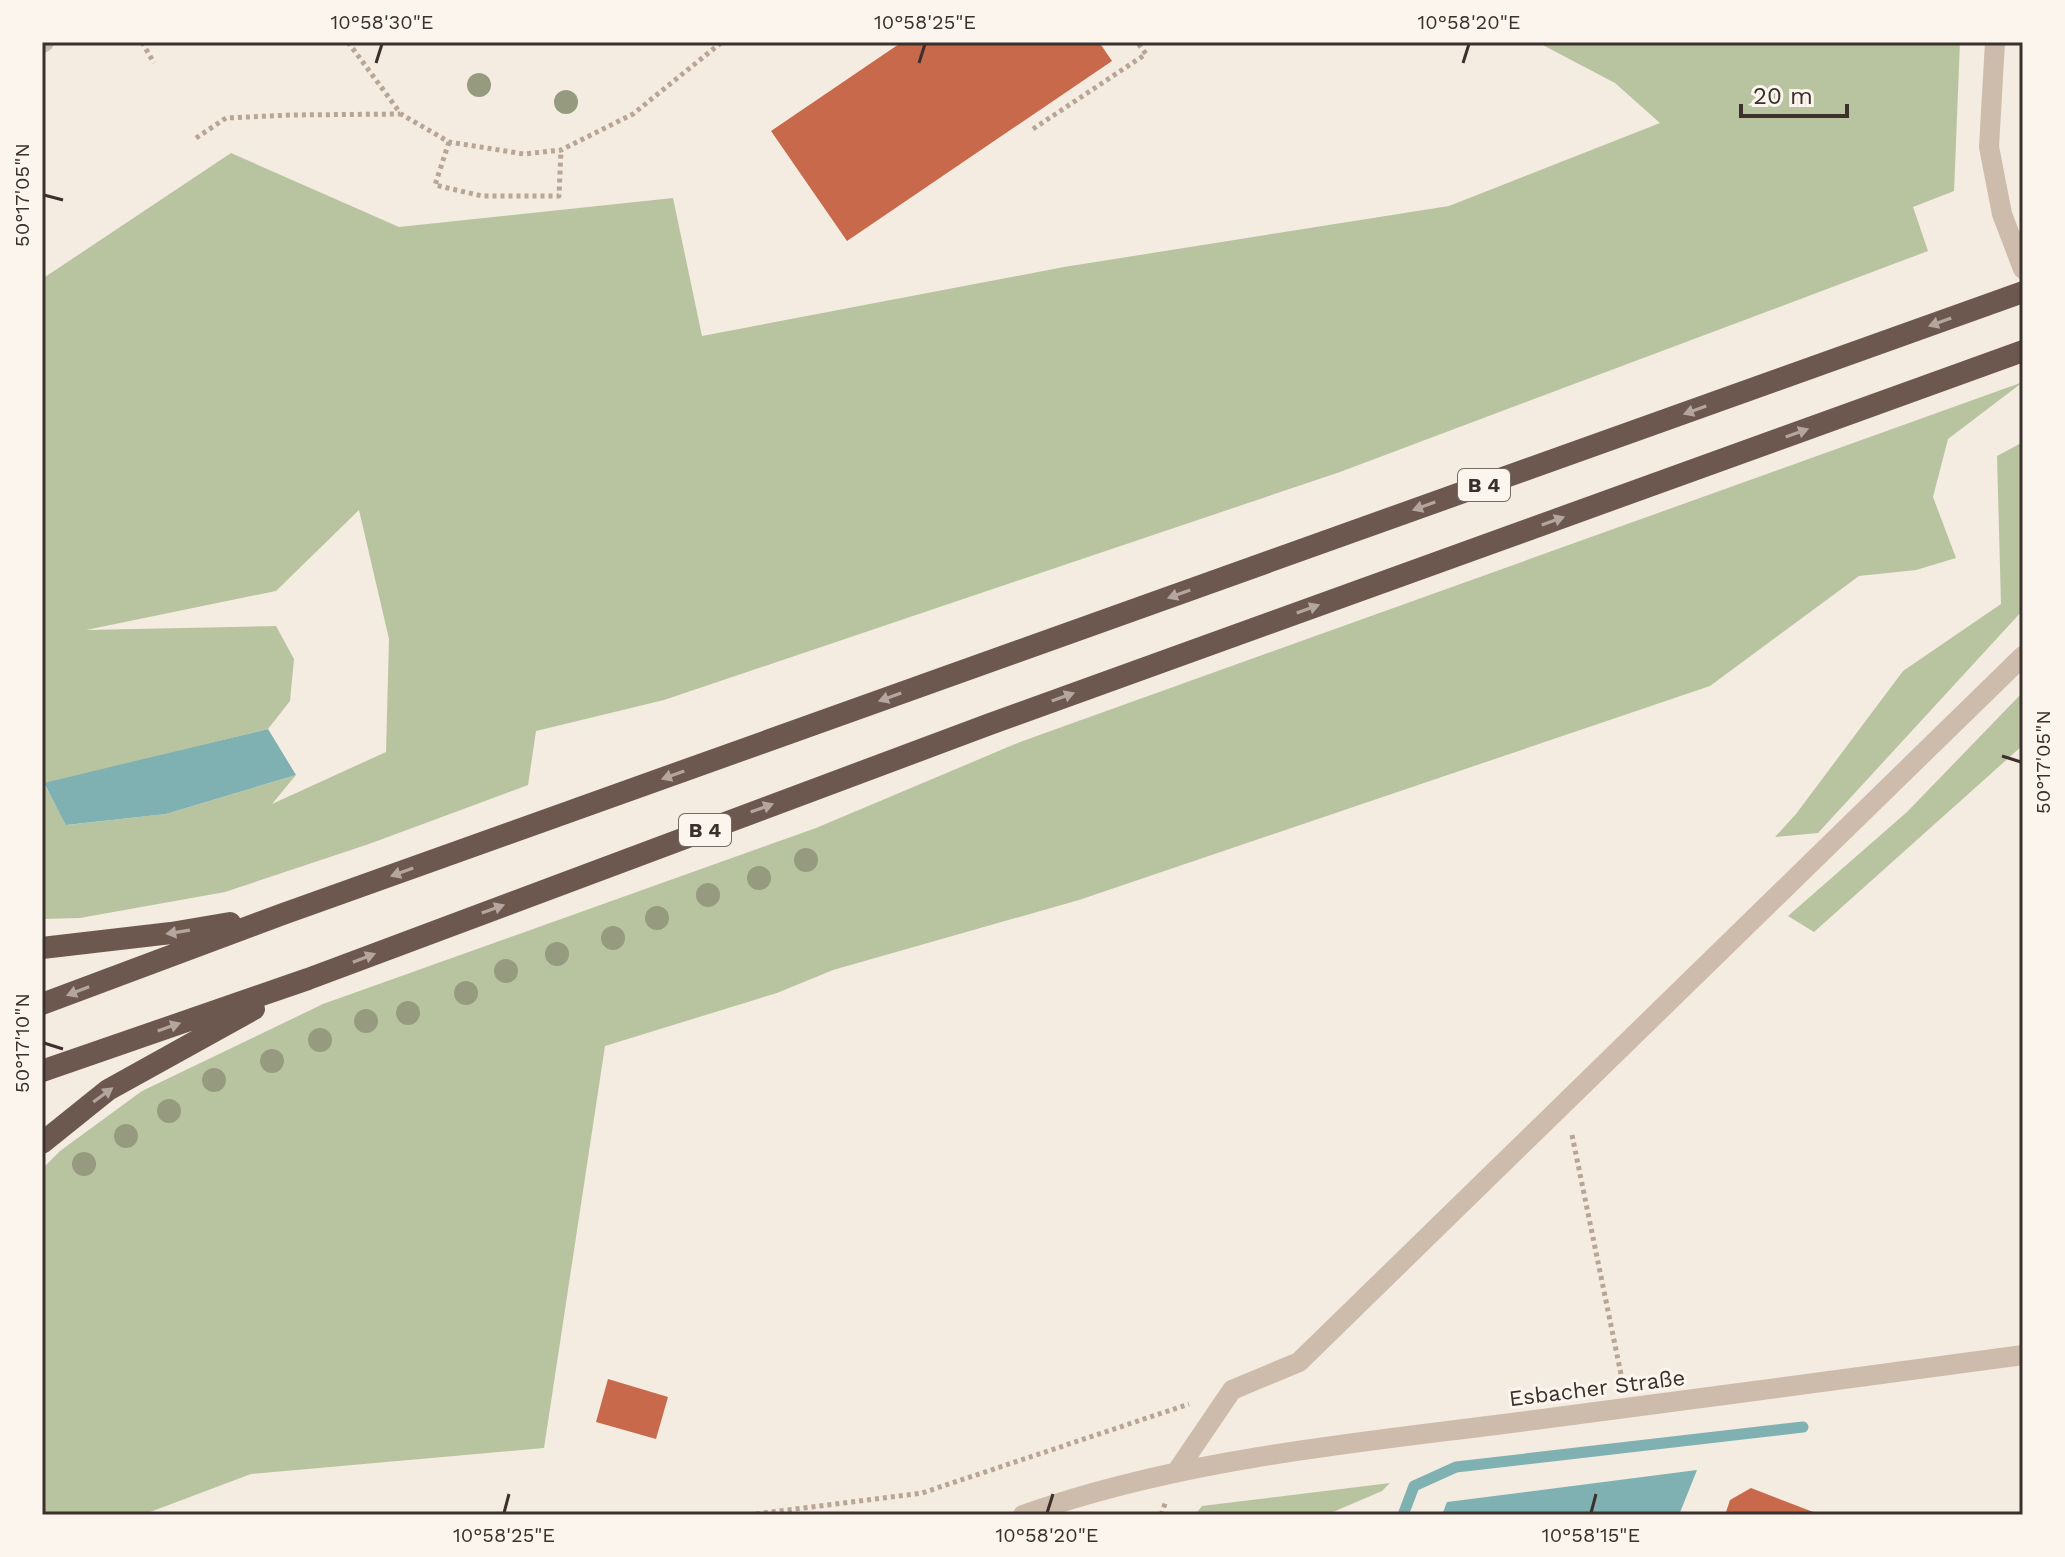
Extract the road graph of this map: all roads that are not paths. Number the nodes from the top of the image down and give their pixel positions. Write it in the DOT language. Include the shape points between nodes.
graph roads {
  1 [pos="1995,42"];
  2 [pos="2023,269"];
  3 [pos="2023,292"];
  4 [pos="2023,351"];
  5 [pos="2023,656"];
  6 [pos="283,914"];
  7 [pos="42,948"];
  8 [pos="308,979"];
  9 [pos="42,1004"];
  10 [pos="42,1071"];
  11 [pos="42,1143"];
  12 [pos="2023,1355"];
  13 [pos="1177,1471"];
  14 [pos="1023,1515"];
  1 -- 2 [label="street" via="1989,147 2002,214"];
  3 -- 6 [label="highway, B 4, one-way"];
  8 -- 4 [label="highway, B 4, one-way" via="990,724"];
  5 -- 13 [label="street" via="1299,1362 1232,1390"];
  6 -- 7 [label="highway, one-way"];
  6 -- 9 [label="highway, B 4, one-way"];
  10 -- 8 [label="highway, B 4, one-way"];
  11 -- 8 [label="highway, B 4, one-way" via="108,1090"];
  12 -- 13 [label="street, Esbacher Straße"];
  13 -- 14 [label="street, Esbacher Straße"];
}
